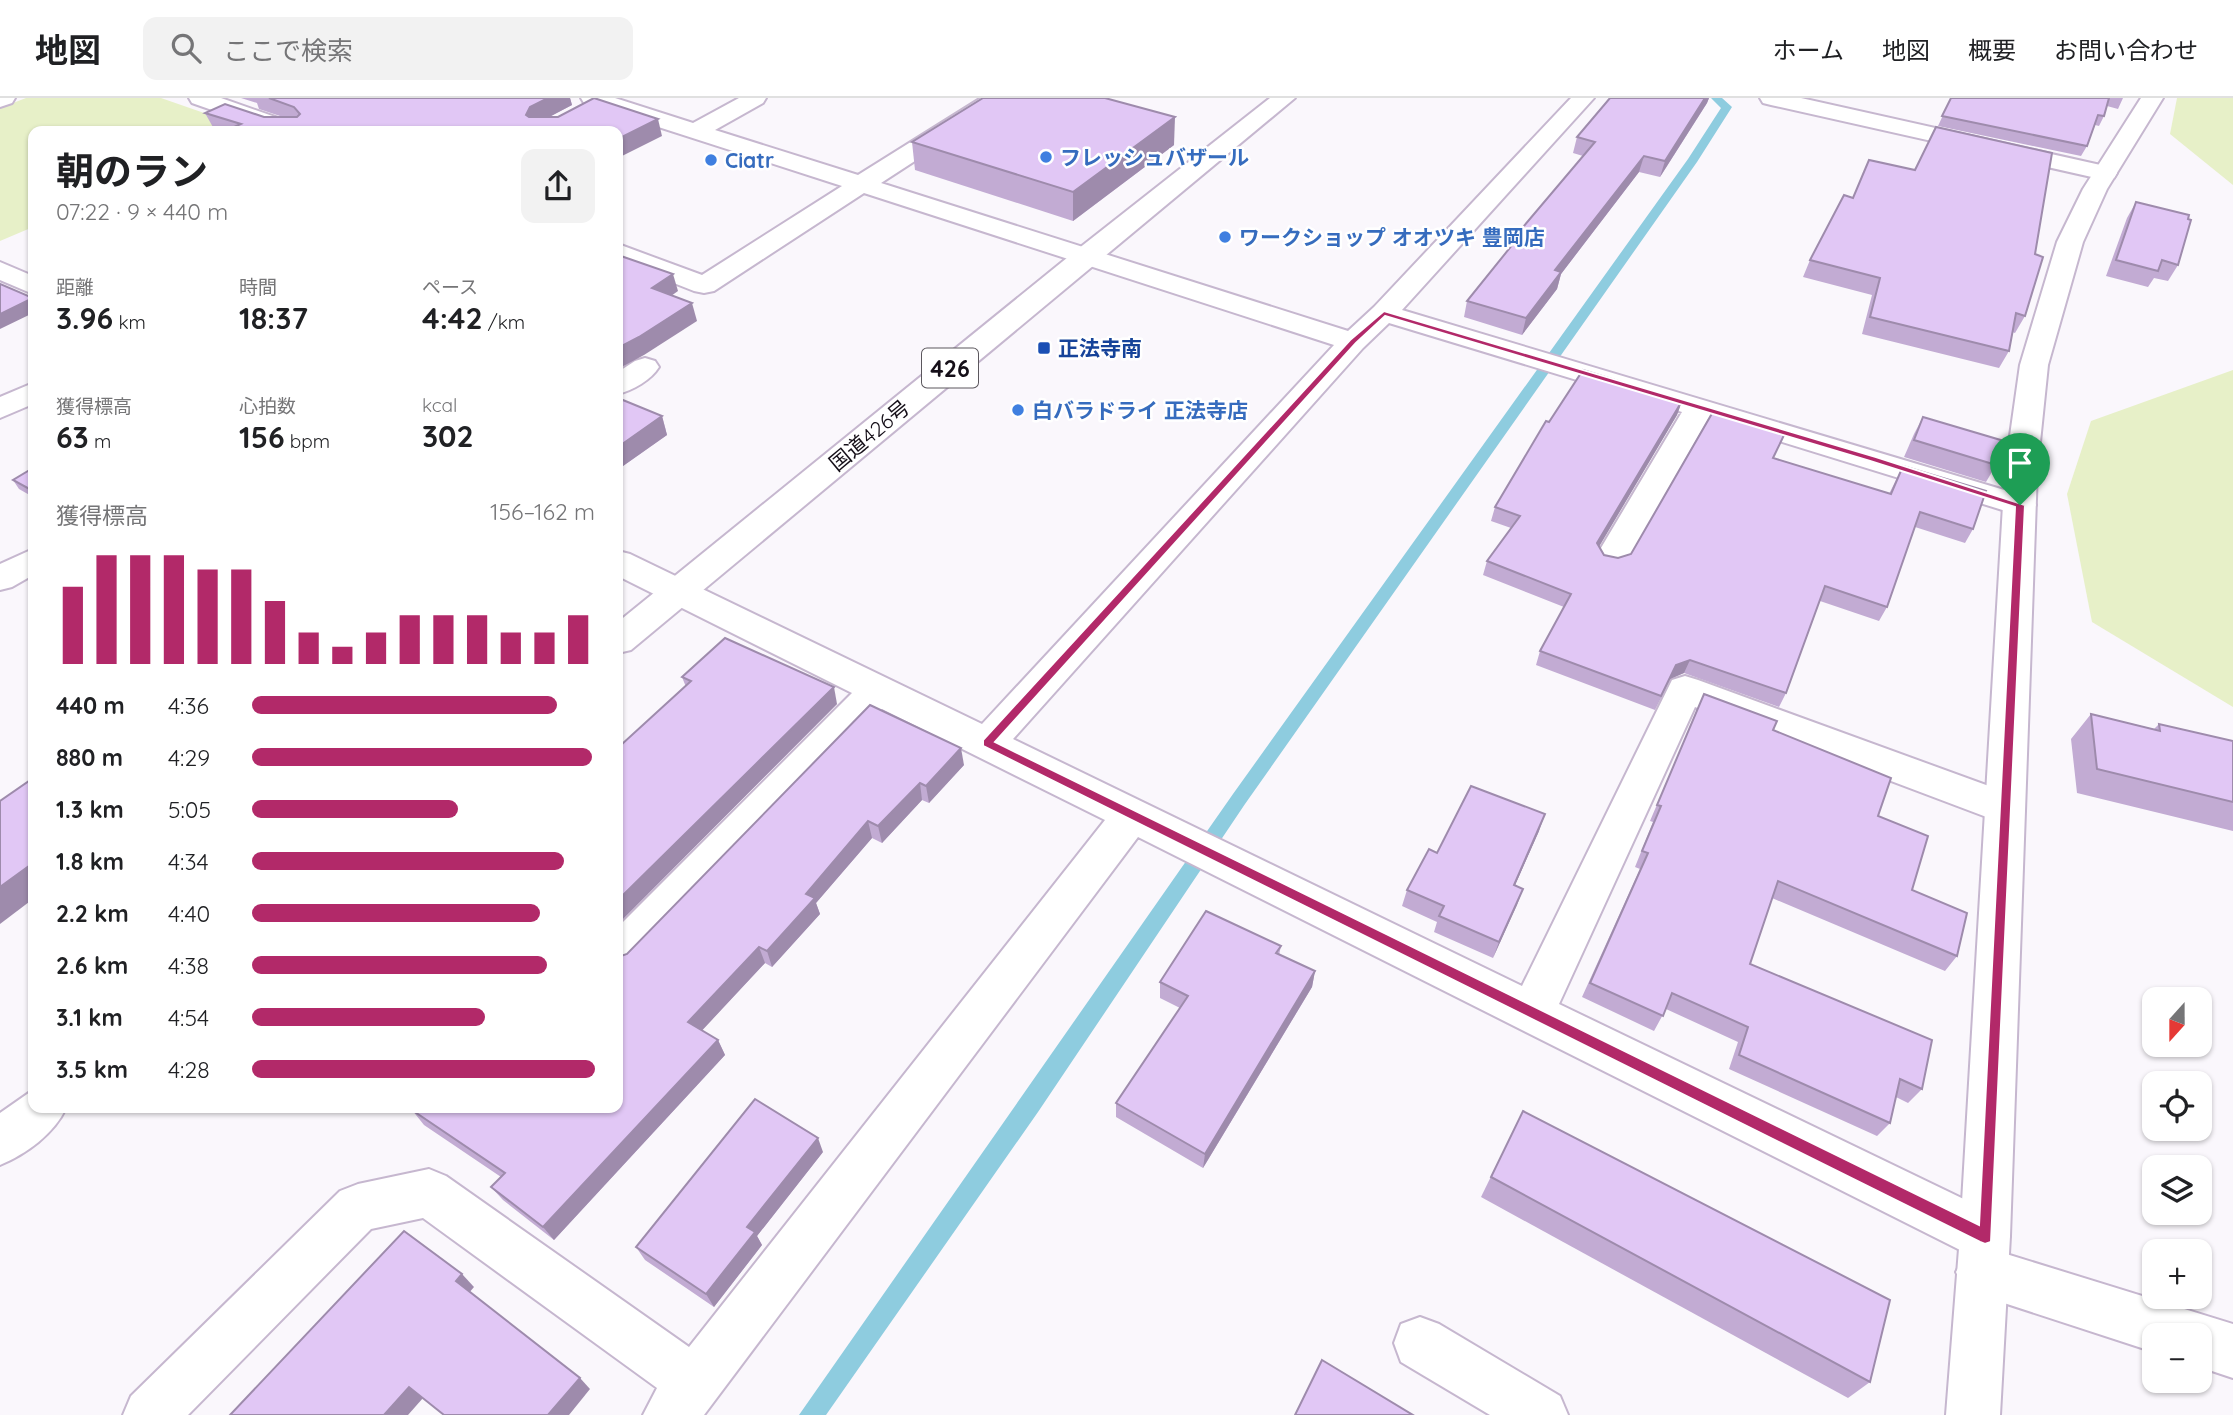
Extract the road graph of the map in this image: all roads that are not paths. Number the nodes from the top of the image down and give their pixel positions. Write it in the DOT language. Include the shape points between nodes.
graph roads {
  1 [pos="200,98"];
  2 [pos="755,98"];
  3 [pos="996,98"];
  4 [pos="1284,98"];
  5 [pos="1583,98"];
  6 [pos="1771,98"];
  7 [pos="2152,98"];
  8 [pos="592,104"];
  9 [pos="279,126"];
  10 [pos="696,131"];
  11 [pos="2105,173"];
  12 [pos="861,183"];
  13 [pos="623,254"];
  14 [pos="1087,255"];
  15 [pos="0,270"];
  16 [pos="28,283"];
  17 [pos="1384,313"];
  18 [pos="1353,342"];
  19 [pos="645,367"];
  20 [pos="623,382"];
  21 [pos="28,395"];
  22 [pos="1700,407"];
  23 [pos="0,409"];
  24 [pos="2020,505"];
  25 [pos="1612,558"];
  26 [pos="28,562"];
  27 [pos="623,564"];
  28 [pos="0,579"];
  29 [pos="680,591"];
  30 [pos="623,637"];
  31 [pos="878,690"];
  32 [pos="987,743"];
  33 [pos="2005,808"];
  34 [pos="1151,825"];
  35 [pos="623,950"];
  36 [pos="1532,1013"];
  37 [pos="36,1113"];
  38 [pos="0,1142"];
  39 [pos="1984,1254"];
  40 [pos="2154,1323"];
  41 [pos="1420,1343"];
  42 [pos="2212,1344"];
  43 [pos="2233,1351"];
  44 [pos="682,1399"];
  45 [pos="150,1415"];
  46 [pos="1541,1415"];
  47 [pos="1973,1415"];
  1 -- 9 [label="main road"];
  2 -- 10 [label="main road"];
  3 -- 12 [label="main road"];
  4 -- 14 [label="main road, 国道426号 / 426"];
  5 -- 17 [label="main road"];
  6 -- 11 [label="main road"];
  7 -- 11 [label="main road"];
  8 -- 10 [label="main road"];
  10 -- 12 [label="main road"];
  11 -- 24 [label="main road" via="2070,242 2034,365"];
  12 -- 13 [label="main road" via="704,285"];
  12 -- 14 [label="main road"];
  14 -- 18 [label="main road"];
  14 -- 29 [label="main road, 国道426号 / 426"];
  15 -- 16 [label="main road"];
  17 -- 18 [label="main road"];
  17 -- 22 [label="main road"];
  18 -- 32 [label="main road"];
  19 -- 20 [label="main road"];
  21 -- 23 [label="main road"];
  22 -- 24 [label="main road"];
  22 -- 25 [label="main road"];
  24 -- 33 [label="main road"];
  26 -- 28 [label="main road"];
  27 -- 29 [label="main road"];
  29 -- 30 [label="main road, 国道426号 / 426"];
  29 -- 31 [label="main road"];
  31 -- 32 [label="main road"];
  31 -- 35 [label="main road"];
  32 -- 34 [label="main road"];
  33 -- 36 [label="main road" via="1685,689"];
  33 -- 39 [label="main road"];
  34 -- 36 [label="main road"];
  34 -- 44 [label="main road"];
  36 -- 39 [label="main road"];
  37 -- 38 [label="main road"];
  39 -- 40 [label="main road"];
  39 -- 47 [label="main road"];
  41 -- 46 [label="main road"];
  42 -- 43 [label="main road"];
  44 -- 45 [label="main road" via="429,1193 358,1208"];
}
